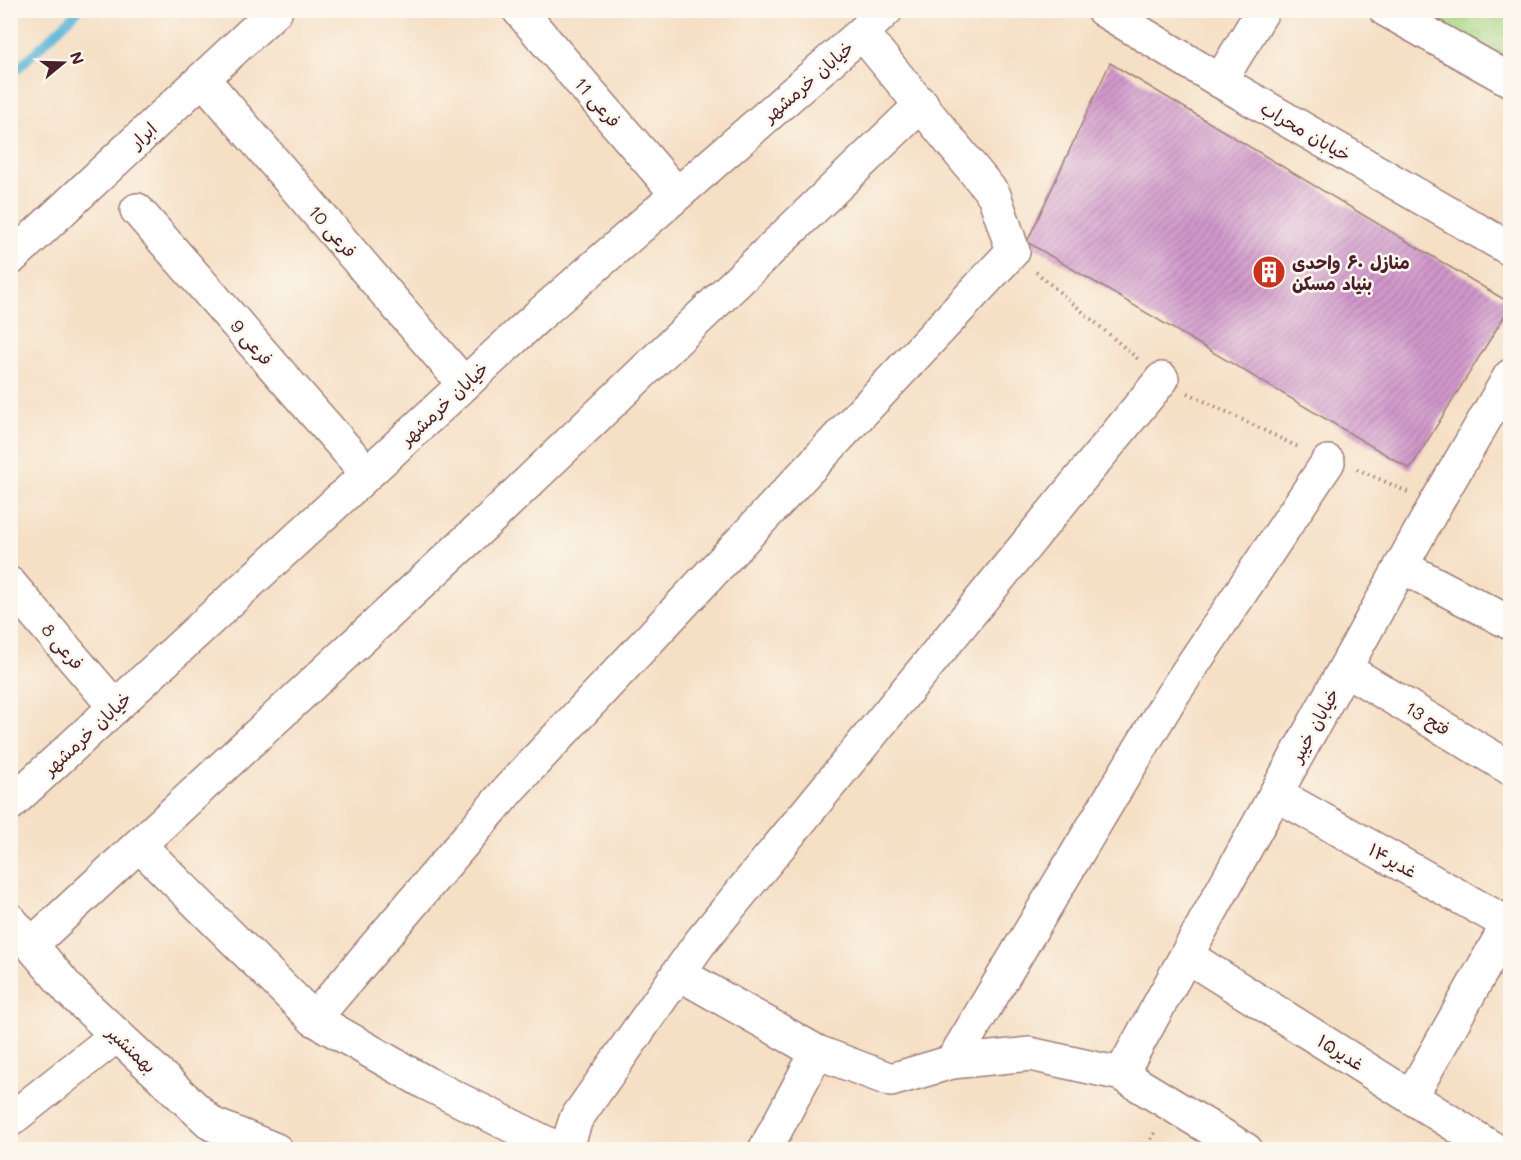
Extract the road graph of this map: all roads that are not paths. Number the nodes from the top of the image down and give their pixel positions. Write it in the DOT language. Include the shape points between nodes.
graph roads {
  1 [pos="276,10"];
  2 [pos="519,10"];
  3 [pos="886,10"];
  4 [pos="1102,10"];
  5 [pos="1263,10"];
  6 [pos="1386,10"];
  7 [pos="1422,20"];
  8 [pos="862,33"];
  9 [pos="203,79"];
  10 [pos="1510,80"];
  11 [pos="1220,81"];
  12 [pos="922,104"];
  13 [pos="677,194"];
  14 [pos="136,210"];
  15 [pos="1510,249"];
  16 [pos="10,259"];
  17 [pos="1161,380"];
  18 [pos="464,384"];
  19 [pos="1509,384"];
  20 [pos="1328,462"];
  21 [pos="367,473"];
  22 [pos="1401,567"];
  23 [pos="10,584"];
  24 [pos="1510,623"];
  25 [pos="1345,669"];
  26 [pos="115,707"];
  27 [pos="1510,768"];
  28 [pos="1276,794"];
  29 [pos="10,804"];
  30 [pos="139,845"];
  31 [pos="10,920"];
  32 [pos="1509,925"];
  33 [pos="31,945"];
  34 [pos="1187,956"];
  35 [pos="678,973"];
  36 [pos="314,1019"];
  37 [pos="117,1035"];
  38 [pos="817,1052"];
  39 [pos="951,1062"];
  40 [pos="1121,1074"];
  41 [pos="1411,1096"];
  42 [pos="10,1120"];
  43 [pos="276,1149"];
  44 [pos="560,1149"];
  45 [pos="566,1149"];
  46 [pos="765,1149"];
  47 [pos="1246,1149"];
  48 [pos="1495,1149"];
  1 -- 9 [label="street, ابرار"];
  2 -- 13 [label="street, فرعی 11"];
  3 -- 8 [label="street, خیابان خرمشهر"];
  4 -- 11 [label="street, خیابان محراب"];
  5 -- 11 [label="street"];
  6 -- 7 [label="street"];
  7 -- 10 [label="street"];
  8 -- 12 [label="street"];
  8 -- 13 [label="street, خیابان خرمشهر"];
  9 -- 16 [label="street, ابرار"];
  9 -- 18 [label="street, فرعی 10"];
  11 -- 15 [label="street, خیابان محراب"];
  12 -- 30 [label="street" via="481,528"];
  12 -- 36 [label="street" via="994,195 1013,251 509,789"];
  13 -- 18 [label="street, خیابان خرمشهر"];
  14 -- 21 [label="street, فرعی 9"];
  17 -- 35 [label="street"];
  18 -- 21 [label="street, خیابان خرمشهر"];
  19 -- 22 [label="street, خیابان خیبر"];
  20 -- 39 [label="street" via="1171,697"];
  21 -- 26 [label="street, خیابان خرمشهر"];
  22 -- 24 [label="street"];
  22 -- 25 [label="street, خیابان خیبر"];
  23 -- 26 [label="street, فرعی 8"];
  25 -- 27 [label="street, فتح 13"];
  25 -- 28 [label="street, خیابان خیبر"];
  26 -- 29 [label="street, خیابان خرمشهر"];
  28 -- 32 [label="street, غدیر۱۴"];
  28 -- 34 [label="street, خیابان خیبر"];
  30 -- 33 [label="street"];
  30 -- 36 [label="street"];
  31 -- 33 [label="street, بهمنشیر"];
  32 -- 41 [label="street"];
  33 -- 37 [label="street, بهمنشیر" via="71,992"];
  34 -- 40 [label="street, خیابان خیبر"];
  34 -- 41 [label="street, غدیر۱۵"];
  35 -- 38 [label="street"];
  35 -- 45 [label="street" via="576,1119"];
  36 -- 44 [label="street" via="426,1083"];
  37 -- 42 [label="street"];
  37 -- 43 [label="street, بهمنشیر" via="212,1124"];
  38 -- 39 [label="street" via="891,1080"];
  38 -- 46 [label="street"];
  39 -- 40 [label="street" via="1030,1053"];
  40 -- 47 [label="street"];
  41 -- 48 [label="street, غدیر۱۵"];
}
